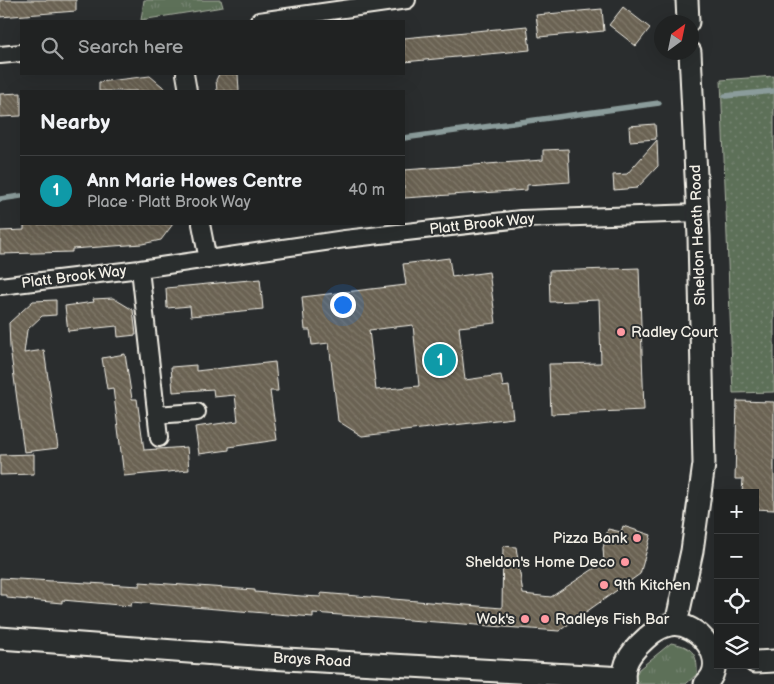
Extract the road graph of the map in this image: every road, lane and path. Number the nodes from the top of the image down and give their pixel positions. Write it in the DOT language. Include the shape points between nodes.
graph roads {
  1 [pos="407,0"];
  2 [pos="687,0"];
  3 [pos="688,15"];
  4 [pos="265,20"];
  5 [pos="20,53"];
  6 [pos="0,56"];
  7 [pos="690,60"];
  8 [pos="186,75"];
  9 [pos="188,90"];
  10 [pos="698,213"];
  11 [pos="201,225"];
  12 [pos="208,260"];
  13 [pos="140,269"];
  14 [pos="0,286"];
  15 [pos="197,412"];
  16 [pos="156,415"];
  17 [pos="159,438"];
  18 [pos="676,624"];
  19 [pos="0,638"];
  20 [pos="714,656"];
  21 [pos="774,661"];
  22 [pos="759,662"];
  23 [pos="715,669"];
  24 [pos="624,681"];
  25 [pos="705,684"];
  1 -- 4 [label="street"];
  2 -- 3 [label="street"];
  5 -- 6 [label="street"];
  7 -- 10 [label="street, Sheldon Heath Road"];
  8 -- 9 [label="street"];
  10 -- 12 [label="street, Platt Brook Way" via="521,219 345,239"];
  10 -- 18 [label="street, Sheldon Heath Road" via="704,464 692,551"];
  11 -- 12 [label="street"];
  12 -- 13 [label="street, Platt Brook Way"];
  13 -- 14 [label="street, Platt Brook Way"];
  13 -- 16 [label="street"];
  15 -- 16 [label="street"];
  16 -- 17 [label="street"];
  18 -- 20 [label="street" via="705,640"];
  18 -- 24 [label="street" via="647,636 628,656"];
  19 -- 24 [label="street, Brays Road"];
  21 -- 22 [label="street"];
  23 -- 25 [label="street"];
}
